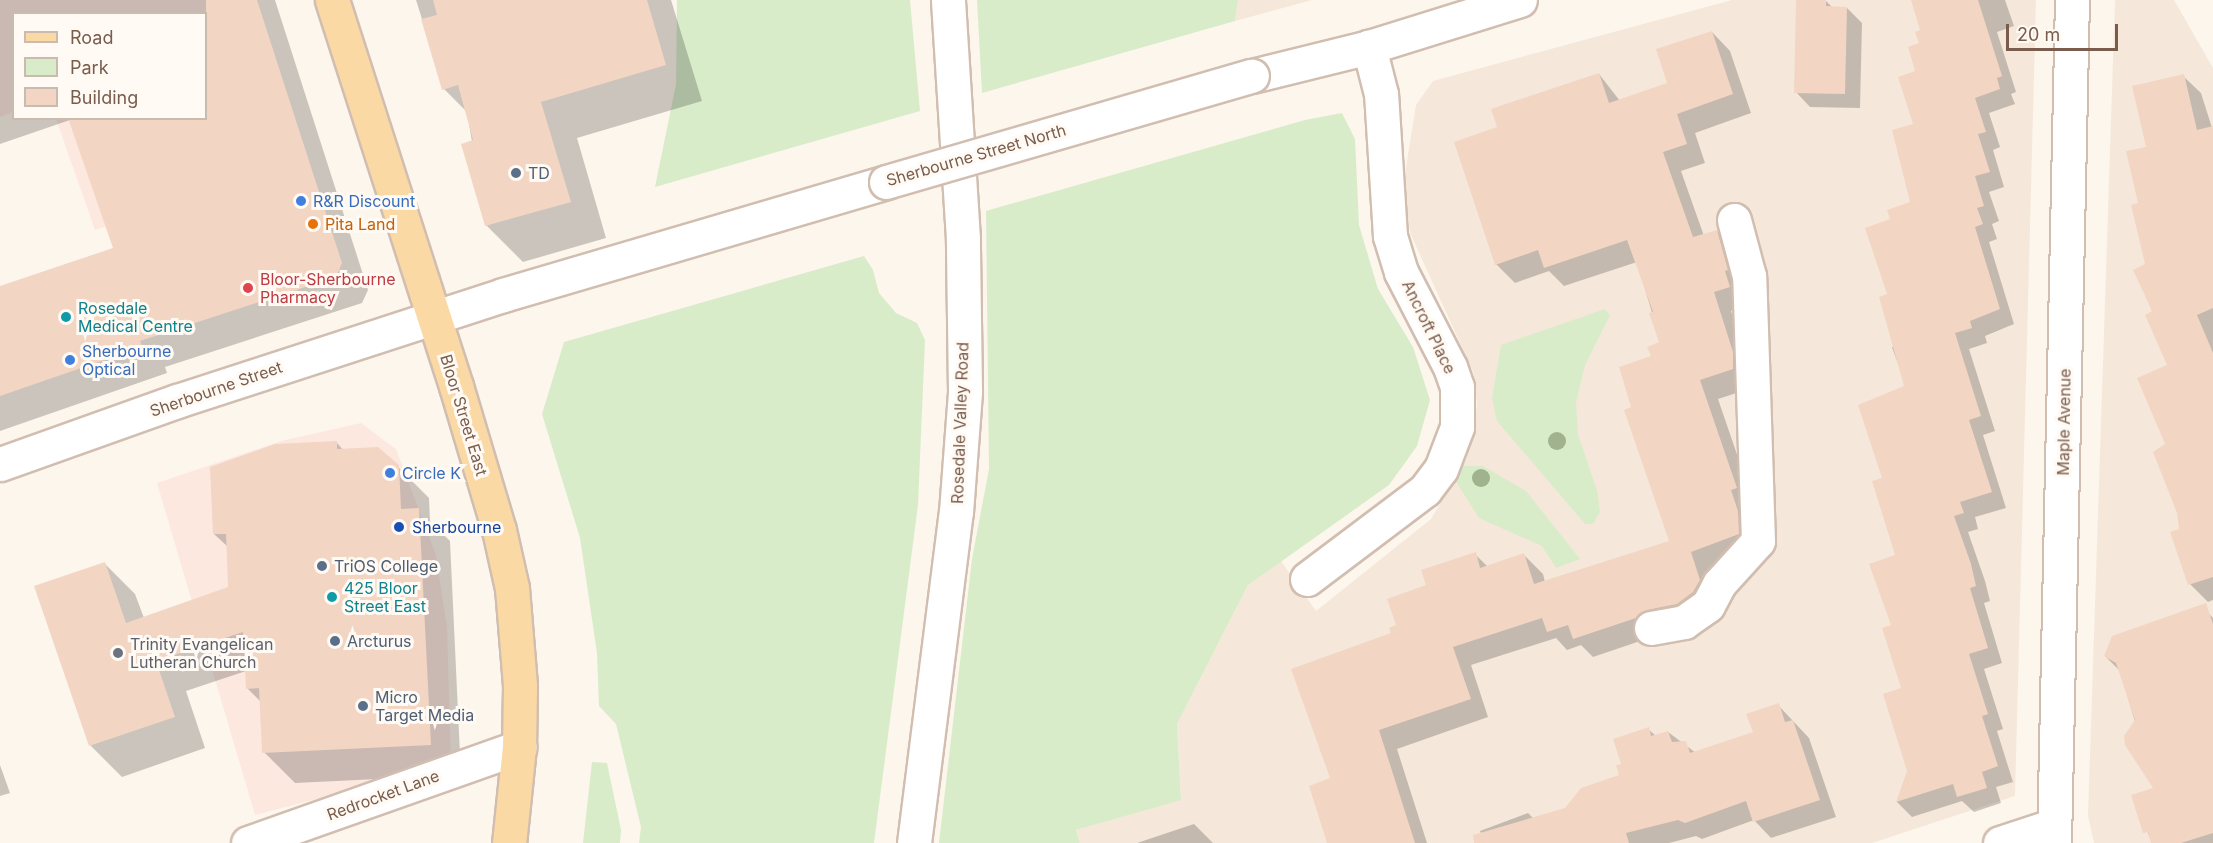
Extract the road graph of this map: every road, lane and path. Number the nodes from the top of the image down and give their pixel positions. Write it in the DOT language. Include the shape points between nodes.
graph roads {
  1 [pos="332,0"];
  2 [pos="948,0"];
  3 [pos="1520,0"];
  4 [pos="2072,0"];
  5 [pos="1369,47"];
  6 [pos="1734,220"];
  7 [pos="434,318"];
  8 [pos="0,464"];
  9 [pos="1307,579"];
  10 [pos="1652,628"];
  11 [pos="519,747"];
  12 [pos="2053,834"];
  13 [pos="248,843"];
  14 [pos="509,843"];
  15 [pos="914,843"];
  16 [pos="2000,843"];
  1 -- 7 [label="main road, Bloor Street East"];
  2 -- 15 [label="street, Rosedale Valley Road" via="963,239 964,391 956,512"];
  3 -- 5 [label="street, Sherbourne Street North"];
  4 -- 12 [label="street, Maple Avenue"];
  5 -- 7 [label="street, Sherbourne Street North, bridge" via="1252,76 671,243"];
  5 -- 9 [label="street, Ancroft Place" via="1382,103 1390,236 1401,272 1450,367 1457,387 1457,427 1441,469 1425,490"];
  6 -- 10 [label="street" via="1749,276 1758,541 1719,584 1708,604 1684,622"];
  7 -- 8 [label="street, Sherbourne Street" via="177,401"];
  7 -- 11 [label="main road, Bloor Street East" via="499,530 512,588 520,686"];
  11 -- 13 [label="street, Redrocket Lane"];
  11 -- 14 [label="main road, Bloor Street East"];
  12 -- 16 [label="street"];
}
